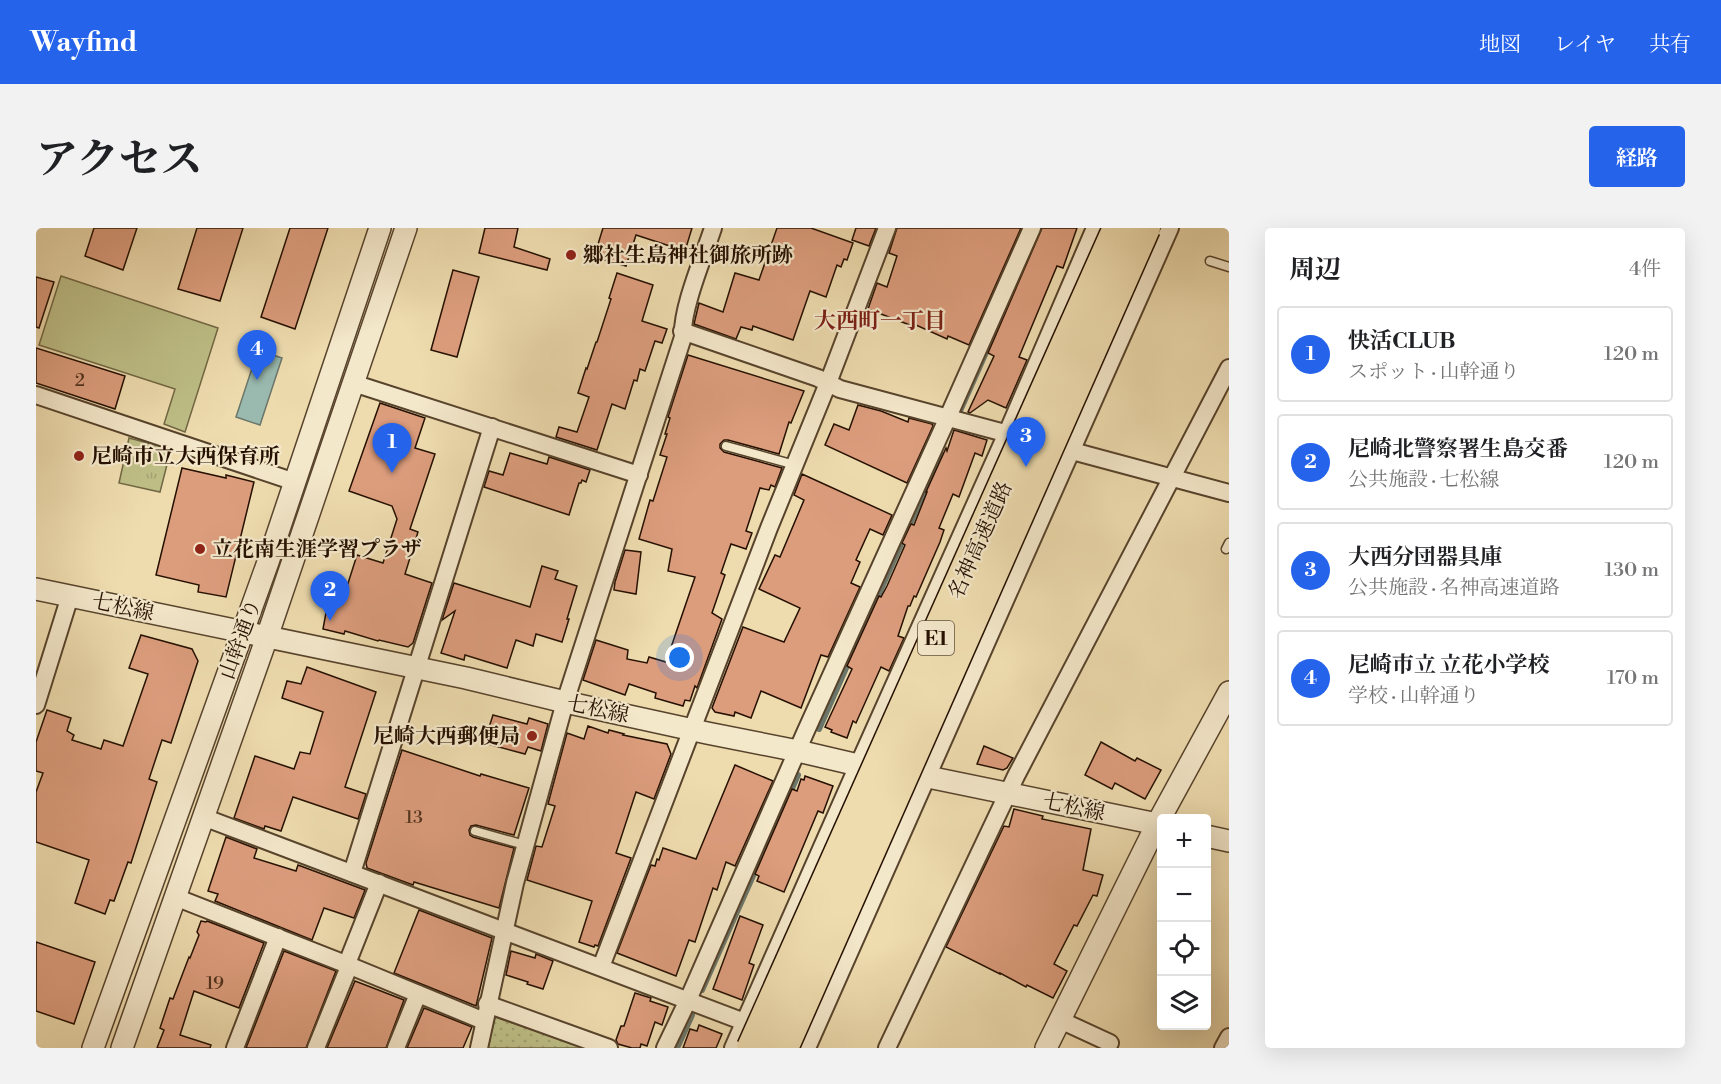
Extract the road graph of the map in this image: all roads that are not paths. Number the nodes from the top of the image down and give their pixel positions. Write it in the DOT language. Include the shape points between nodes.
graph roads {
  1 [pos="380,228"];
  2 [pos="405,228"];
  3 [pos="713,228"];
  4 [pos="887,228"];
  5 [pos="1032,228"];
  6 [pos="1095,228"];
  7 [pos="1119,228"];
  8 [pos="1145,228"];
  9 [pos="1170,228"];
  10 [pos="1210,261"];
  11 [pos="1229,267"];
  12 [pos="682,331"];
  13 [pos="1229,368"];
  14 [pos="354,383"];
  15 [pos="828,383"];
  16 [pos="36,395"];
  17 [pos="948,417"];
  18 [pos="492,427"];
  19 [pos="1008,434"];
  20 [pos="726,446"];
  21 [pos="1071,451"];
  22 [pos="795,465"];
  23 [pos="639,476"];
  24 [pos="1171,478"];
  25 [pos="295,482"];
  26 [pos="1229,493"];
  27 [pos="36,589"];
  28 [pos="70,596"];
  29 [pos="243,633"];
  30 [pos="267,637"];
  31 [pos="416,668"];
  32 [pos="1229,692"];
  33 [pos="565,702"];
  34 [pos="36,705"];
  35 [pos="692,730"];
  36 [pos="798,751"];
  37 [pos="858,765"];
  38 [pos="928,777"];
  39 [pos="1009,793"];
  40 [pos="1165,814"];
  41 [pos="203,817"];
  42 [pos="1157,825"];
  43 [pos="1157,829"];
  44 [pos="475,831"];
  45 [pos="1211,837"];
  46 [pos="1229,841"];
  47 [pos="525,845"];
  48 [pos="352,873"];
  49 [pos="379,883"];
  50 [pos="175,897"];
  51 [pos="504,931"];
  52 [pos="278,937"];
  53 [pos="348,965"];
  54 [pos="600,967"];
  55 [pos="418,994"];
  56 [pos="688,1000"];
  57 [pos="487,1004"];
  58 [pos="1060,1020"];
  59 [pos="484,1021"];
  60 [pos="749,1035"];
  61 [pos="1229,1037"];
  62 [pos="1110,1043"];
  63 [pos="93,1048"];
  64 [pos="122,1048"];
  65 [pos="235,1048"];
  66 [pos="316,1048"];
  67 [pos="396,1048"];
  68 [pos="479,1048"];
  69 [pos="609,1048"];
  70 [pos="665,1048"];
  71 [pos="733,1048"];
  72 [pos="803,1048"];
  73 [pos="887,1048"];
  74 [pos="1046,1048"];
  75 [pos="1223,1048"];
  1 -- 25 [label="street, 山幹通り"];
  2 -- 14 [label="street, 山幹通り"];
  3 -- 12 [label="street"];
  4 -- 15 [label="street"];
  5 -- 17 [label="street"];
  6 -- 19 [label="street"];
  7 -- 60 [label="highway, 名神高速道路 / E1, bridge"];
  8 -- 72 [label="highway, 名神高速道路 / E1, bridge"];
  9 -- 21 [label="street"];
  10 -- 11 [label="lane"];
  12 -- 15 [label="street"];
  12 -- 23 [label="street"];
  13 -- 24 [label="street"];
  14 -- 18 [label="street"];
  14 -- 30 [label="street, 山幹通り"];
  15 -- 17 [label="street"];
  15 -- 22 [label="street"];
  16 -- 25 [label="street"];
  17 -- 19 [label="street"];
  17 -- 36 [label="street"];
  18 -- 23 [label="street"];
  18 -- 31 [label="street"];
  19 -- 21 [label="street"];
  19 -- 37 [label="street"];
  20 -- 22 [label="lane"];
  21 -- 24 [label="street"];
  21 -- 38 [label="street"];
  22 -- 35 [label="street"];
  23 -- 33 [label="street"];
  24 -- 26 [label="street"];
  24 -- 39 [label="street"];
  25 -- 29 [label="street, 山幹通り"];
  27 -- 28 [label="street, 七松線"];
  28 -- 29 [label="street, 七松線"];
  28 -- 34 [label="street"];
  29 -- 30 [label="street, 七松線"];
  29 -- 63 [label="street, 山幹通り"];
  30 -- 31 [label="street, 七松線"];
  30 -- 41 [label="street, 山幹通り"];
  31 -- 33 [label="street, 七松線"];
  31 -- 48 [label="street"];
  32 -- 40 [label="street"];
  33 -- 35 [label="street, 七松線"];
  33 -- 47 [label="street"];
  35 -- 36 [label="street, 七松線"];
  35 -- 54 [label="street"];
  36 -- 37 [label="street, 七松線"];
  36 -- 56 [label="street"];
  37 -- 38 [label="street, 七松線"];
  37 -- 60 [label="street"];
  38 -- 39 [label="street, 七松線"];
  38 -- 72 [label="street"];
  39 -- 42 [label="street, 七松線"];
  39 -- 73 [label="street"];
  41 -- 48 [label="street"];
  41 -- 50 [label="street, 山幹通り"];
  43 -- 58 [label="street"];
  44 -- 47 [label="lane"];
  45 -- 46 [label="street"];
  47 -- 51 [label="street"];
  48 -- 49 [label="street"];
  49 -- 51 [label="street"];
  49 -- 53 [label="street"];
  50 -- 52 [label="street"];
  50 -- 64 [label="street, 山幹通り"];
  51 -- 54 [label="street"];
  51 -- 57 [label="street"];
  52 -- 53 [label="street"];
  52 -- 65 [label="street"];
  53 -- 55 [label="street"];
  53 -- 66 [label="street"];
  54 -- 56 [label="street"];
  55 -- 59 [label="street"];
  55 -- 67 [label="street"];
  56 -- 60 [label="street"];
  56 -- 70 [label="street"];
  57 -- 59 [label="street"];
  57 -- 69 [label="street"];
  58 -- 62 [label="street"];
  58 -- 74 [label="street"];
  59 -- 68 [label="street"];
  60 -- 71 [label="street"];
  60 -- 72 [label="street"];
  61 -- 75 [label="street"];
}
